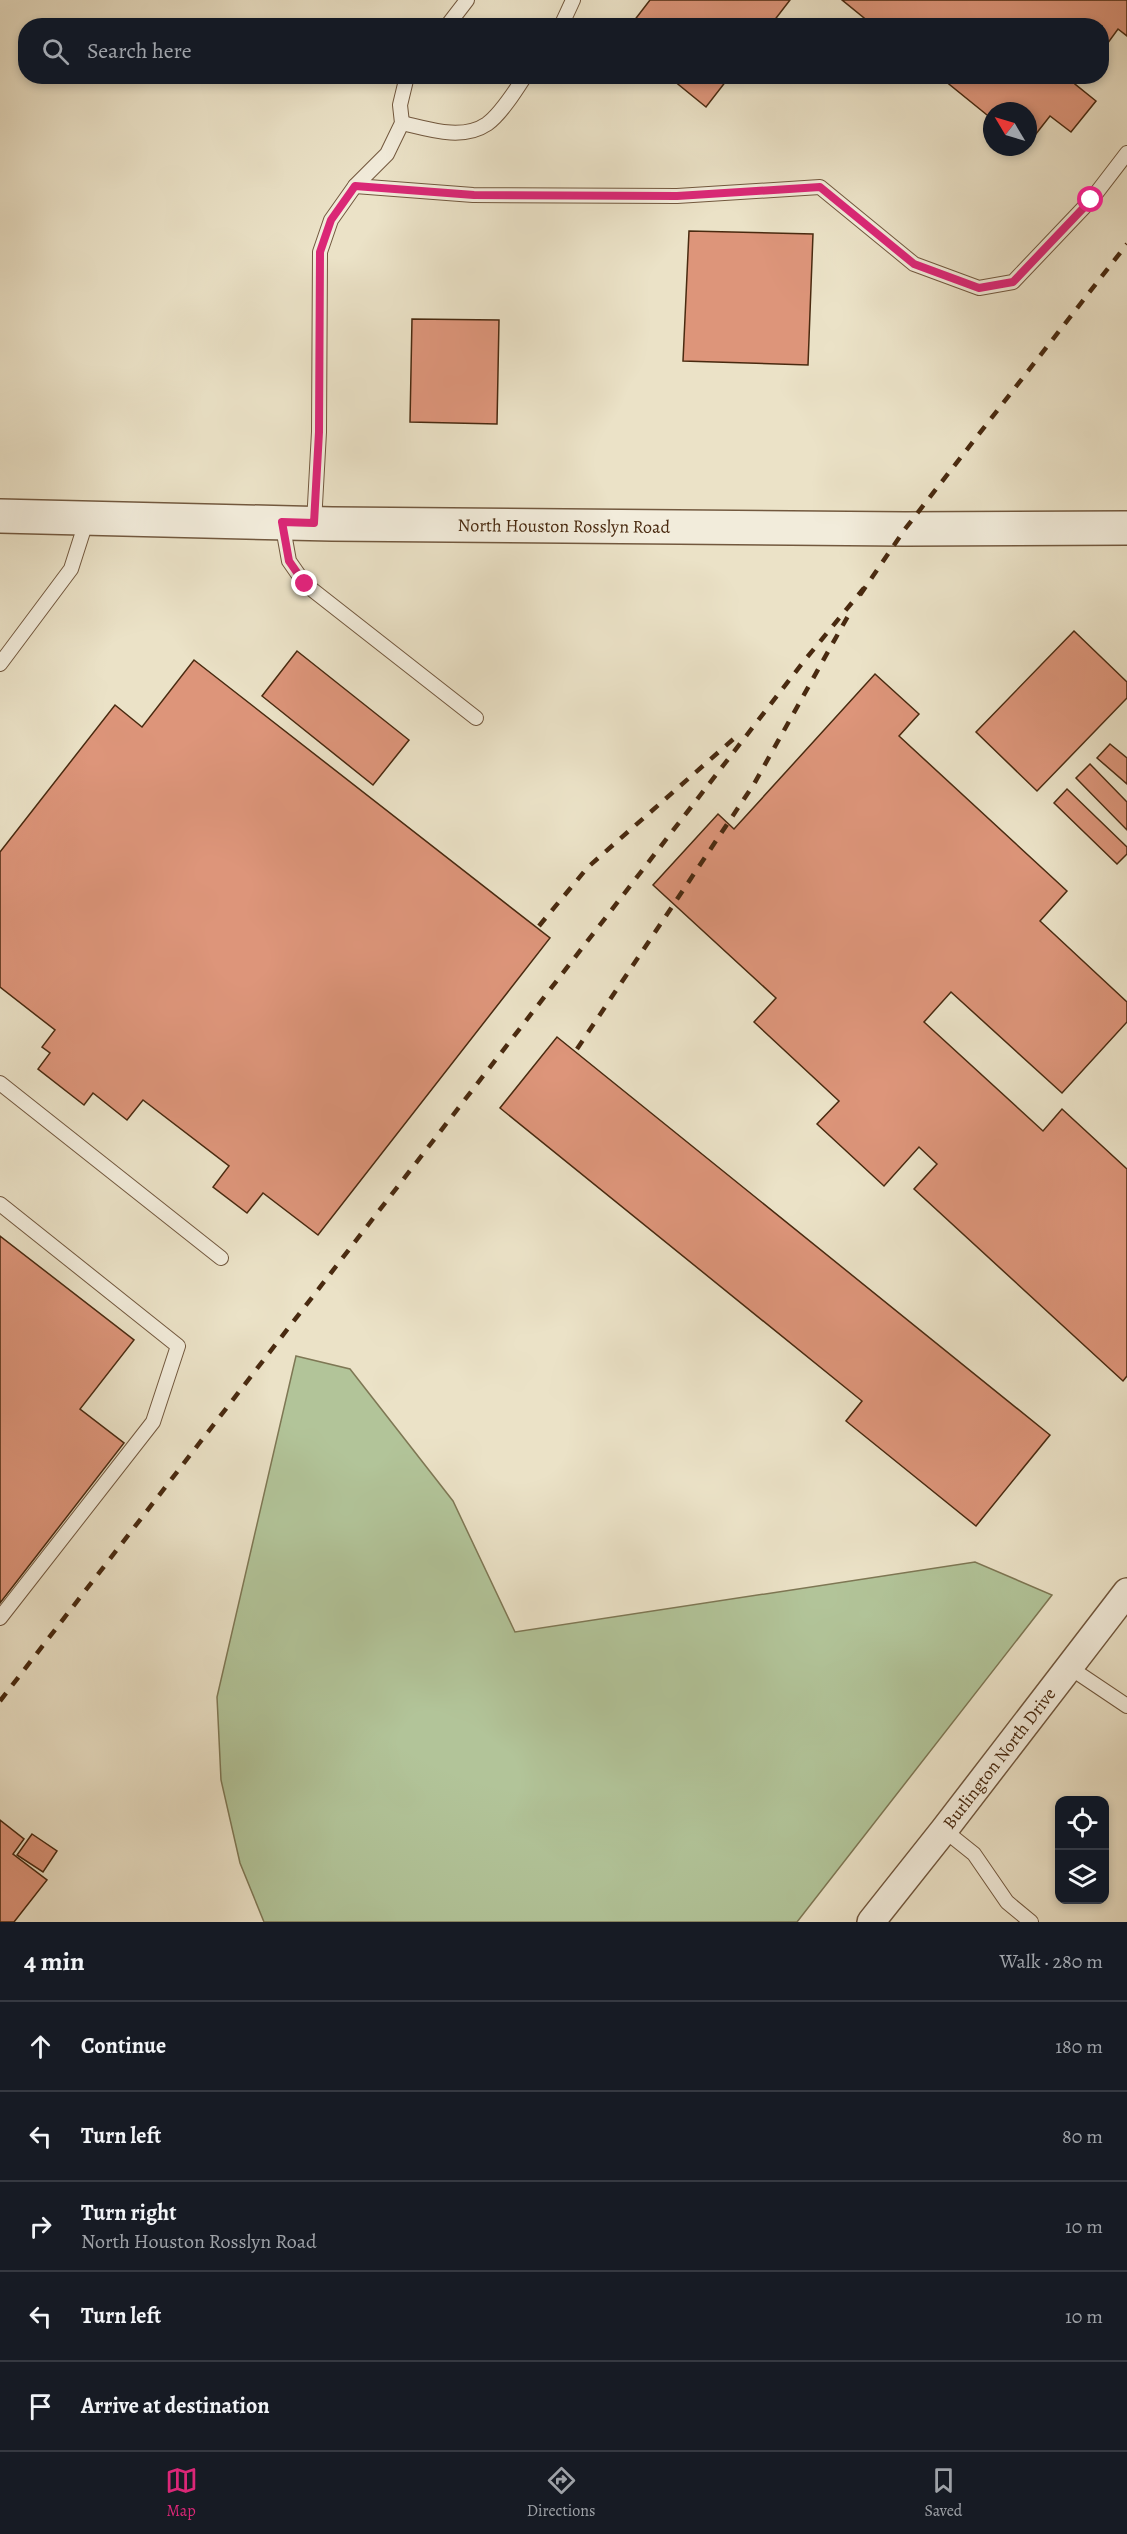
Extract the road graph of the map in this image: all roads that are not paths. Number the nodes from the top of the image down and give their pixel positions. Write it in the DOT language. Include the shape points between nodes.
graph roads {
  1 [pos="467,0"];
  2 [pos="573,0"];
  3 [pos="453,18"];
  4 [pos="565,18"];
  5 [pos="405,84"];
  6 [pos="519,84"];
  7 [pos="402,123"];
  8 [pos="1127,153"];
  9 [pos="355,186"];
  10 [pos="0,516"];
  11 [pos="88,517"];
  12 [pos="282,522"];
  13 [pos="314,523"];
  14 [pos="1127,528"];
  15 [pos="0,664"];
  16 [pos="476,718"];
  17 [pos="0,1083"];
  18 [pos="0,1204"];
  19 [pos="221,1258"];
  20 [pos="1127,1592"];
  21 [pos="0,1618"];
  22 [pos="1069,1667"];
  23 [pos="1127,1706"];
  24 [pos="944,1830"];
  25 [pos="871,1922"];
  26 [pos="1031,1922"];
  1 -- 3 [label="lane"];
  2 -- 4 [label="lane"];
  5 -- 7 [label="lane" via="400,105"];
  6 -- 7 [label="lane" via="488,124 462,133"];
  7 -- 9 [label="lane" via="387,154"];
  8 -- 9 [label="lane" via="1091,200 1013,282 979,288 914,264 820,187 677,196 474,195"];
  9 -- 13 [label="lane" via="331,220 320,252"];
  10 -- 11 [label="street, North Houston Rosslyn Road"];
  11 -- 12 [label="street, North Houston Rosslyn Road"];
  11 -- 15 [label="lane" via="71,569"];
  12 -- 13 [label="street, North Houston Rosslyn Road"];
  12 -- 16 [label="lane" via="289,561 305,584"];
  13 -- 14 [label="street, North Houston Rosslyn Road"];
  17 -- 19 [label="lane"];
  18 -- 21 [label="lane" via="178,1347 153,1422"];
  20 -- 22 [label="street, Burlington North Drive"];
  22 -- 23 [label="lane"];
  22 -- 24 [label="street, Burlington North Drive"];
  24 -- 25 [label="street, Burlington North Drive"];
  24 -- 26 [label="lane" via="974,1854 1007,1902"];
}
